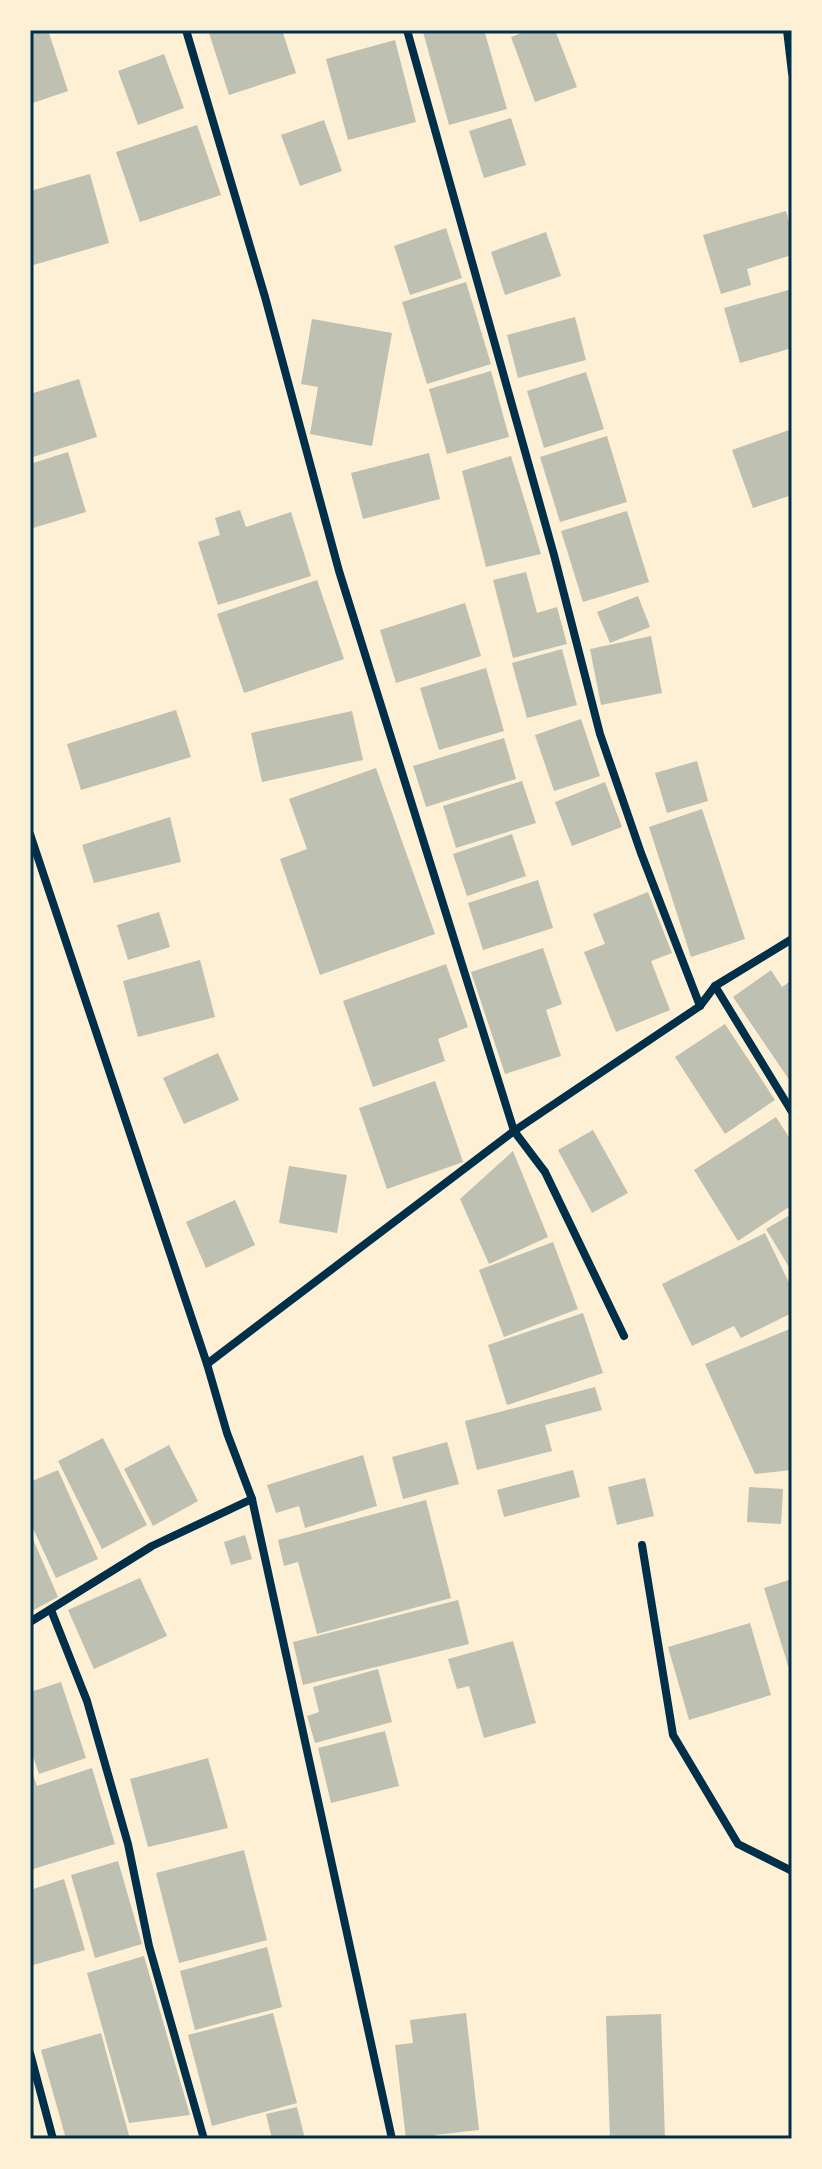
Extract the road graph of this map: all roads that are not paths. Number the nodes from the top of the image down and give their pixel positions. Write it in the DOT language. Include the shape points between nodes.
graph roads {
  1 [pos="186,30"];
  2 [pos="407,30"];
  3 [pos="787,30"];
  4 [pos="792,73"];
  5 [pos="30,834"];
  6 [pos="792,939"];
  7 [pos="715,986"];
  8 [pos="700,1006"];
  9 [pos="792,1112"];
  10 [pos="514,1131"];
  11 [pos="624,1336"];
  12 [pos="207,1364"];
  13 [pos="252,1499"];
  14 [pos="642,1545"];
  15 [pos="51,1610"];
  16 [pos="30,1622"];
  17 [pos="792,1871"];
  18 [pos="30,2053"];
  19 [pos="53,2139"];
  20 [pos="204,2139"];
  21 [pos="392,2139"];
  1 -- 10 [label="street" via="339,571"];
  2 -- 8 [label="street" via="600,734"];
  3 -- 4 [label="street"];
  5 -- 12 [label="street"];
  6 -- 7 [label="street"];
  7 -- 8 [label="street"];
  7 -- 9 [label="street"];
  8 -- 10 [label="street"];
  10 -- 11 [label="street" via="545,1172"];
  10 -- 12 [label="street"];
  12 -- 13 [label="street"];
  13 -- 15 [label="street" via="152,1546"];
  13 -- 21 [label="street"];
  14 -- 17 [label="street" via="673,1735 738,1844"];
  15 -- 16 [label="street"];
  15 -- 20 [label="street" via="87,1701"];
  18 -- 19 [label="street"];
}
